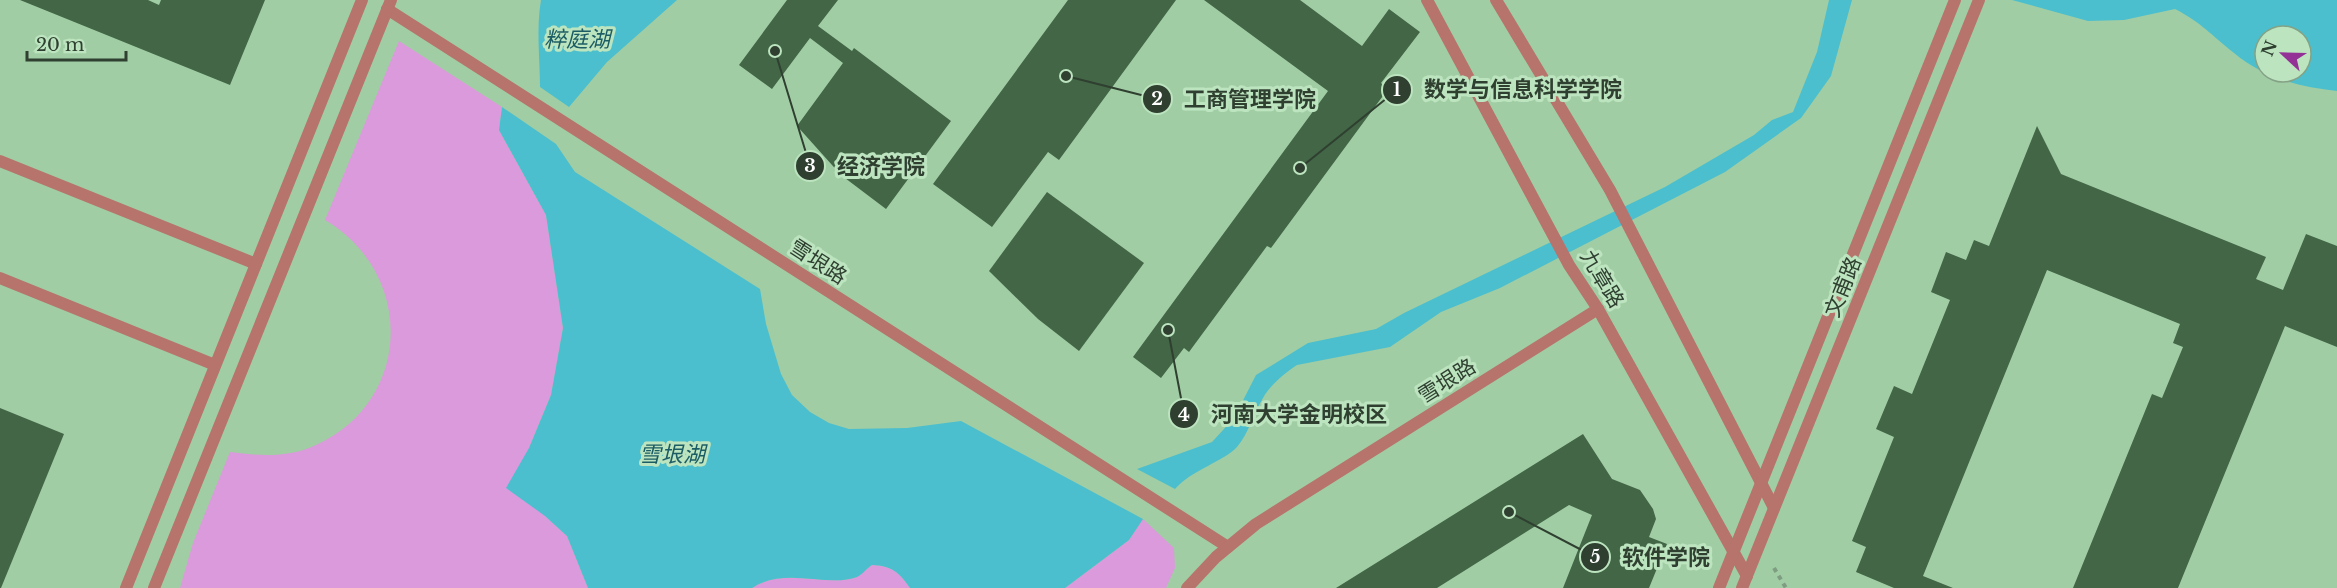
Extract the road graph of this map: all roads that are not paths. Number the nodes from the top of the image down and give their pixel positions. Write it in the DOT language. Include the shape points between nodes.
graph roads {
  1 [pos="362,0"];
  2 [pos="1426,0"];
  3 [pos="1496,0"];
  4 [pos="1955,0"];
  5 [pos="1979,0"];
  6 [pos="389,5"];
  7 [pos="0,161"];
  8 [pos="256,264"];
  9 [pos="0,278"];
  10 [pos="1598,309"];
  11 [pos="216,365"];
  12 [pos="1761,483"];
  13 [pos="1774,508"];
  14 [pos="1228,547"];
  15 [pos="1734,552"];
  16 [pos="1744,582"];
  17 [pos="126,588"];
  18 [pos="154,588"];
  19 [pos="1187,588"];
  20 [pos="1719,588"];
  1 -- 8 [label="lane"];
  2 -- 10 [label="lane, 九章路" via="1569,265"];
  3 -- 12 [label="lane" via="1610,190"];
  4 -- 12 [label="lane, 文甫路"];
  5 -- 13 [label="lane, 文甫路"];
  6 -- 14 [label="lane, 雪垠路"];
  6 -- 18 [label="lane"];
  7 -- 8 [label="lane"];
  8 -- 11 [label="lane"];
  9 -- 11 [label="lane"];
  10 -- 14 [label="lane, 雪垠路" via="1256,524"];
  10 -- 15 [label="lane, 九章路"];
  11 -- 17 [label="lane"];
  12 -- 13 [label="lane"];
  12 -- 15 [label="lane, 文甫路"];
  13 -- 16 [label="lane, 文甫路"];
  14 -- 19 [label="lane, 雪垠路"];
  15 -- 16 [label="lane, 九章路"];
  15 -- 20 [label="lane, 文甫路"];
}
